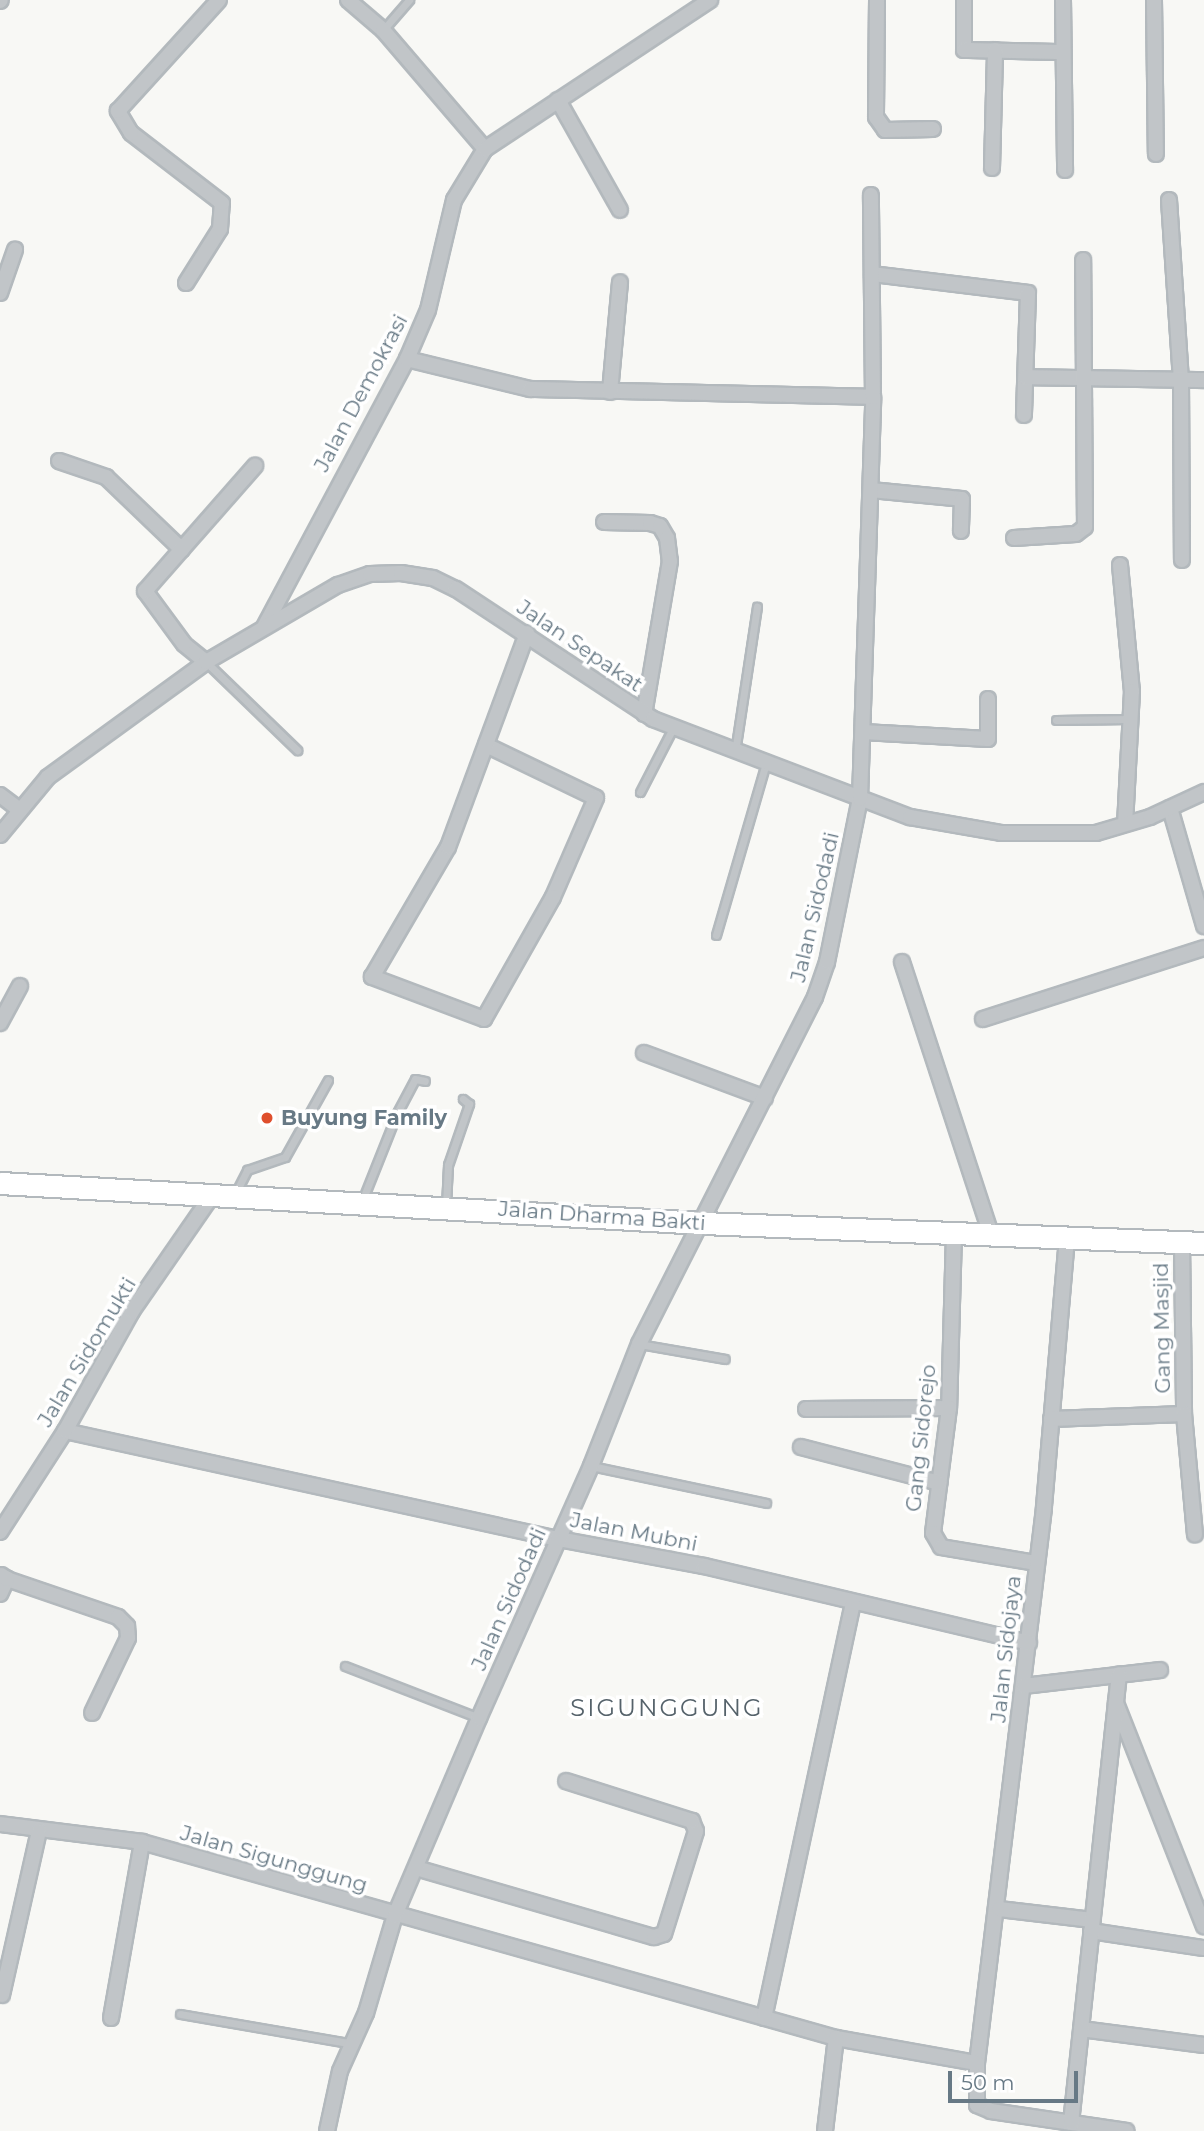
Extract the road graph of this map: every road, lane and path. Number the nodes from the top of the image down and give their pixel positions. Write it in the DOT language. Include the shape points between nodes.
graph roads {
  1 [pos="219,0"];
  2 [pos="348,0"];
  3 [pos="409,0"];
  4 [pos="877,0"];
  5 [pos="964,0"];
  6 [pos="1063,0"];
  7 [pos="1153,0"];
  8 [pos="699,3"];
  9 [pos="383,30"];
  10 [pos="995,50"];
  11 [pos="1062,52"];
  12 [pos="558,100"];
  13 [pos="933,129"];
  14 [pos="485,149"];
  15 [pos="1156,154"];
  16 [pos="992,168"];
  17 [pos="1065,170"];
  18 [pos="871,195"];
  19 [pos="1170,200"];
  20 [pos="620,210"];
  21 [pos="15,250"];
  22 [pos="1083,260"];
  23 [pos="872,275"];
  24 [pos="620,282"];
  25 [pos="186,283"];
  26 [pos="0,293"];
  27 [pos="407,359"];
  28 [pos="1026,377"];
  29 [pos="1086,379"];
  30 [pos="1181,380"];
  31 [pos="1204,380"];
  32 [pos="610,392"];
  33 [pos="873,397"];
  34 [pos="1024,415"];
  35 [pos="60,461"];
  36 [pos="255,467"];
  37 [pos="871,490"];
  38 [pos="604,522"];
  39 [pos="961,531"];
  40 [pos="1014,538"];
  41 [pos="182,550"];
  42 [pos="1182,559"];
  43 [pos="1120,565"];
  44 [pos="757,607"];
  45 [pos="264,627"];
  46 [pos="527,633"];
  47 [pos="206,662"];
  48 [pos="988,699"];
  49 [pos="644,714"];
  50 [pos="1130,719"];
  51 [pos="1056,720"];
  52 [pos="673,728"];
  53 [pos="863,732"];
  54 [pos="486,745"];
  55 [pos="297,750"];
  56 [pos="735,751"];
  57 [pos="766,764"];
  58 [pos="640,792"];
  59 [pos="1204,792"];
  60 [pos="0,795"];
  61 [pos="860,799"];
  62 [pos="1170,808"];
  63 [pos="20,810"];
  64 [pos="1125,824"];
  65 [pos="0,835"];
  66 [pos="1202,909"];
  67 [pos="1204,926"];
  68 [pos="716,935"];
  69 [pos="1204,948"];
  70 [pos="902,962"];
  71 [pos="20,986"];
  72 [pos="983,1019"];
  73 [pos="0,1023"];
  74 [pos="644,1054"];
  75 [pos="328,1080"];
  76 [pos="425,1081"];
  77 [pos="765,1098"];
  78 [pos="463,1099"];
  79 [pos="0,1183"];
  80 [pos="213,1194"];
  81 [pos="234,1195"];
  82 [pos="362,1202"];
  83 [pos="446,1206"];
  84 [pos="704,1223"];
  85 [pos="954,1233"];
  86 [pos="991,1235"];
  87 [pos="1067,1238"];
  88 [pos="1182,1242"];
  89 [pos="1204,1243"];
  90 [pos="639,1344"];
  91 [pos="725,1359"];
  92 [pos="949,1408"];
  93 [pos="806,1409"];
  94 [pos="1184,1414"];
  95 [pos="1051,1419"];
  96 [pos="65,1431"];
  97 [pos="801,1447"];
  98 [pos="591,1466"];
  99 [pos="939,1483"];
  100 [pos="766,1503"];
  101 [pos="0,1532"];
  102 [pos="1195,1534"];
  103 [pos="558,1539"];
  104 [pos="1036,1563"];
  105 [pos="4,1576"];
  106 [pos="0,1594"];
  107 [pos="853,1604"];
  108 [pos="1029,1643"];
  109 [pos="345,1666"];
  110 [pos="1160,1670"];
  111 [pos="1119,1675"];
  112 [pos="1024,1686"];
  113 [pos="1115,1700"];
  114 [pos="92,1713"];
  115 [pos="479,1718"];
  116 [pos="566,1781"];
  117 [pos="0,1824"];
  118 [pos="39,1831"];
  119 [pos="142,1842"];
  120 [pos="416,1868"];
  121 [pos="999,1909"];
  122 [pos="395,1915"];
  123 [pos="1091,1925"];
  124 [pos="1204,1926"];
  125 [pos="1204,1948"];
  126 [pos="2,1996"];
  127 [pos="180,2014"];
  128 [pos="111,2018"];
  129 [pos="764,2018"];
  130 [pos="1080,2029"];
  131 [pos="836,2038"];
  132 [pos="353,2044"];
  133 [pos="1204,2045"];
  134 [pos="977,2063"];
  135 [pos="1072,2123"];
  136 [pos="327,2131"];
  137 [pos="825,2131"];
  138 [pos="1127,2131"];
  1 -- 25 [label="street" via="118,111 131,133 222,203 220,229"];
  2 -- 9 [label="street"];
  3 -- 9 [label="lane"];
  4 -- 13 [label="street" via="876,117 885,130"];
  5 -- 10 [label="street" via="964,50"];
  6 -- 11 [label="street"];
  7 -- 15 [label="street"];
  8 -- 12 [label="street, Jalan Demokrasi"];
  9 -- 14 [label="street"];
  10 -- 11 [label="street"];
  10 -- 16 [label="street"];
  11 -- 17 [label="street"];
  12 -- 14 [label="street, Jalan Demokrasi"];
  12 -- 20 [label="street"];
  14 -- 27 [label="street, Jalan Demokrasi" via="454,200 428,310"];
  18 -- 23 [label="street, Jalan Sidodadi"];
  19 -- 30 [label="street"];
  21 -- 26 [label="street"];
  22 -- 29 [label="street"];
  23 -- 28 [label="street" via="1028,293"];
  23 -- 33 [label="street, Jalan Sidodadi"];
  24 -- 32 [label="street"];
  27 -- 32 [label="street" via="530,389"];
  27 -- 45 [label="street, Jalan Demokrasi"];
  28 -- 29 [label="street"];
  28 -- 34 [label="street"];
  29 -- 30 [label="street"];
  29 -- 40 [label="street" via="1083,531"];
  30 -- 31 [label="street"];
  30 -- 42 [label="street"];
  32 -- 33 [label="street"];
  33 -- 37 [label="street, Jalan Sidodadi"];
  35 -- 41 [label="street" via="106,477"];
  36 -- 41 [label="street"];
  37 -- 39 [label="street" via="962,499"];
  37 -- 53 [label="street, Jalan Sidodadi"];
  38 -- 49 [label="street" via="650,523 660,526 667,538 670,561"];
  41 -- 47 [label="street" via="145,591 184,644"];
  43 -- 50 [label="street"];
  44 -- 56 [label="lane"];
  45 -- 46 [label="street, Jalan Sepakat" via="338,585 370,574 401,573 444,583"];
  45 -- 47 [label="street, Jalan Sepakat"];
  46 -- 49 [label="street, Jalan Sepakat"];
  46 -- 54 [label="street"];
  47 -- 55 [label="lane"];
  47 -- 63 [label="street, Jalan Sepakat" via="48,777"];
  48 -- 53 [label="street" via="988,739"];
  49 -- 52 [label="street, Jalan Sepakat"];
  50 -- 51 [label="lane"];
  50 -- 64 [label="street"];
  52 -- 56 [label="street, Jalan Sepakat"];
  52 -- 58 [label="lane"];
  53 -- 61 [label="street, Jalan Sidodadi"];
  54 -- 54 [label="street" via="596,798 553,897 484,1019 372,977 448,847"];
  56 -- 57 [label="street, Jalan Sepakat"];
  57 -- 61 [label="street, Jalan Sepakat"];
  57 -- 68 [label="lane"];
  59 -- 62 [label="street, Jalan Sepakat"];
  60 -- 63 [label="street"];
  61 -- 64 [label="street, Jalan Sepakat" via="910,817 973,830 1073,833"];
  61 -- 77 [label="street, Jalan Sidodadi" via="827,962 815,997"];
  62 -- 64 [label="street, Jalan Sepakat"];
  62 -- 66 [label="street"];
  63 -- 65 [label="street, Jalan Sepakat"];
  66 -- 67 [label="street"];
  69 -- 72 [label="street"];
  70 -- 86 [label="street"];
  71 -- 73 [label="street"];
  74 -- 77 [label="street"];
  75 -- 81 [label="lane" via="285,1157 247,1170"];
  76 -- 82 [label="lane" via="415,1079 397,1113"];
  77 -- 84 [label="street, Jalan Sidodadi"];
  78 -- 83 [label="lane" via="469,1104 448,1165"];
  79 -- 80 [label="main road, Jalan Dharma Bakti"];
  80 -- 81 [label="main road, Jalan Dharma Bakti"];
  80 -- 96 [label="street, Jalan Sidomukti" via="132,1311"];
  81 -- 82 [label="main road, Jalan Dharma Bakti"];
  82 -- 83 [label="main road, Jalan Dharma Bakti"];
  83 -- 84 [label="main road, Jalan Dharma Bakti"];
  84 -- 85 [label="main road, Jalan Dharma Bakti"];
  84 -- 90 [label="street, Jalan Sidodadi"];
  85 -- 86 [label="main road, Jalan Dharma Bakti"];
  85 -- 92 [label="street, Gang Sidorejo"];
  86 -- 87 [label="main road, Jalan Dharma Bakti"];
  87 -- 88 [label="main road, Jalan Dharma Bakti"];
  87 -- 95 [label="street, Jalan Sidojaya"];
  88 -- 89 [label="main road, Jalan Dharma Bakti"];
  88 -- 94 [label="street, Gang Masjid"];
  90 -- 91 [label="lane"];
  90 -- 98 [label="street, Jalan Sidodadi"];
  92 -- 93 [label="street"];
  92 -- 99 [label="street, Gang Sidorejo"];
  94 -- 95 [label="street"];
  94 -- 102 [label="street, Gang Masjid"];
  95 -- 104 [label="street, Jalan Sidojaya"];
  96 -- 101 [label="street, Jalan Sidomukti"];
  96 -- 103 [label="street, Jalan Mubni"];
  97 -- 99 [label="street"];
  98 -- 100 [label="lane"];
  98 -- 103 [label="street, Jalan Sidodadi"];
  99 -- 104 [label="street, Gang Sidorejo" via="933,1533 941,1547"];
  103 -- 107 [label="street, Jalan Mubni" via="704,1566"];
  103 -- 115 [label="street, Jalan Sidodadi"];
  104 -- 108 [label="street, Jalan Sidojaya"];
  105 -- 106 [label="street"];
  105 -- 114 [label="street" via="106,1613 127,1626 128,1638"];
  107 -- 108 [label="street, Jalan Mubni"];
  107 -- 129 [label="street"];
  108 -- 112 [label="street, Jalan Sidojaya"];
  109 -- 115 [label="lane"];
  110 -- 111 [label="street"];
  111 -- 112 [label="street"];
  111 -- 113 [label="street"];
  112 -- 121 [label="street, Jalan Sidojaya"];
  113 -- 123 [label="street"];
  113 -- 124 [label="street"];
  115 -- 120 [label="street, Jalan Sidodadi"];
  116 -- 120 [label="street" via="692,1821 696,1831 664,1934 654,1937"];
  117 -- 118 [label="street, Jalan Sigunggung"];
  118 -- 119 [label="street, Jalan Sigunggung"];
  118 -- 126 [label="street"];
  119 -- 122 [label="street, Jalan Sigunggung"];
  119 -- 128 [label="street"];
  120 -- 122 [label="street, Jalan Sidodadi"];
  121 -- 123 [label="street"];
  121 -- 134 [label="street, Jalan Sidojaya"];
  122 -- 129 [label="street, Jalan Sigunggung"];
  122 -- 132 [label="street, Jalan Sidodadi"];
  123 -- 125 [label="street"];
  123 -- 130 [label="street"];
  127 -- 132 [label="lane"];
  129 -- 131 [label="street, Jalan Sigunggung"];
  130 -- 133 [label="street"];
  130 -- 135 [label="street"];
  131 -- 134 [label="street, Jalan Sigunggung"];
  131 -- 137 [label="street"];
  132 -- 136 [label="street, Jalan Sidodadi" via="332,2097"];
  134 -- 135 [label="street, Jalan Sidojaya" via="979,2109"];
  135 -- 138 [label="street"];
}
